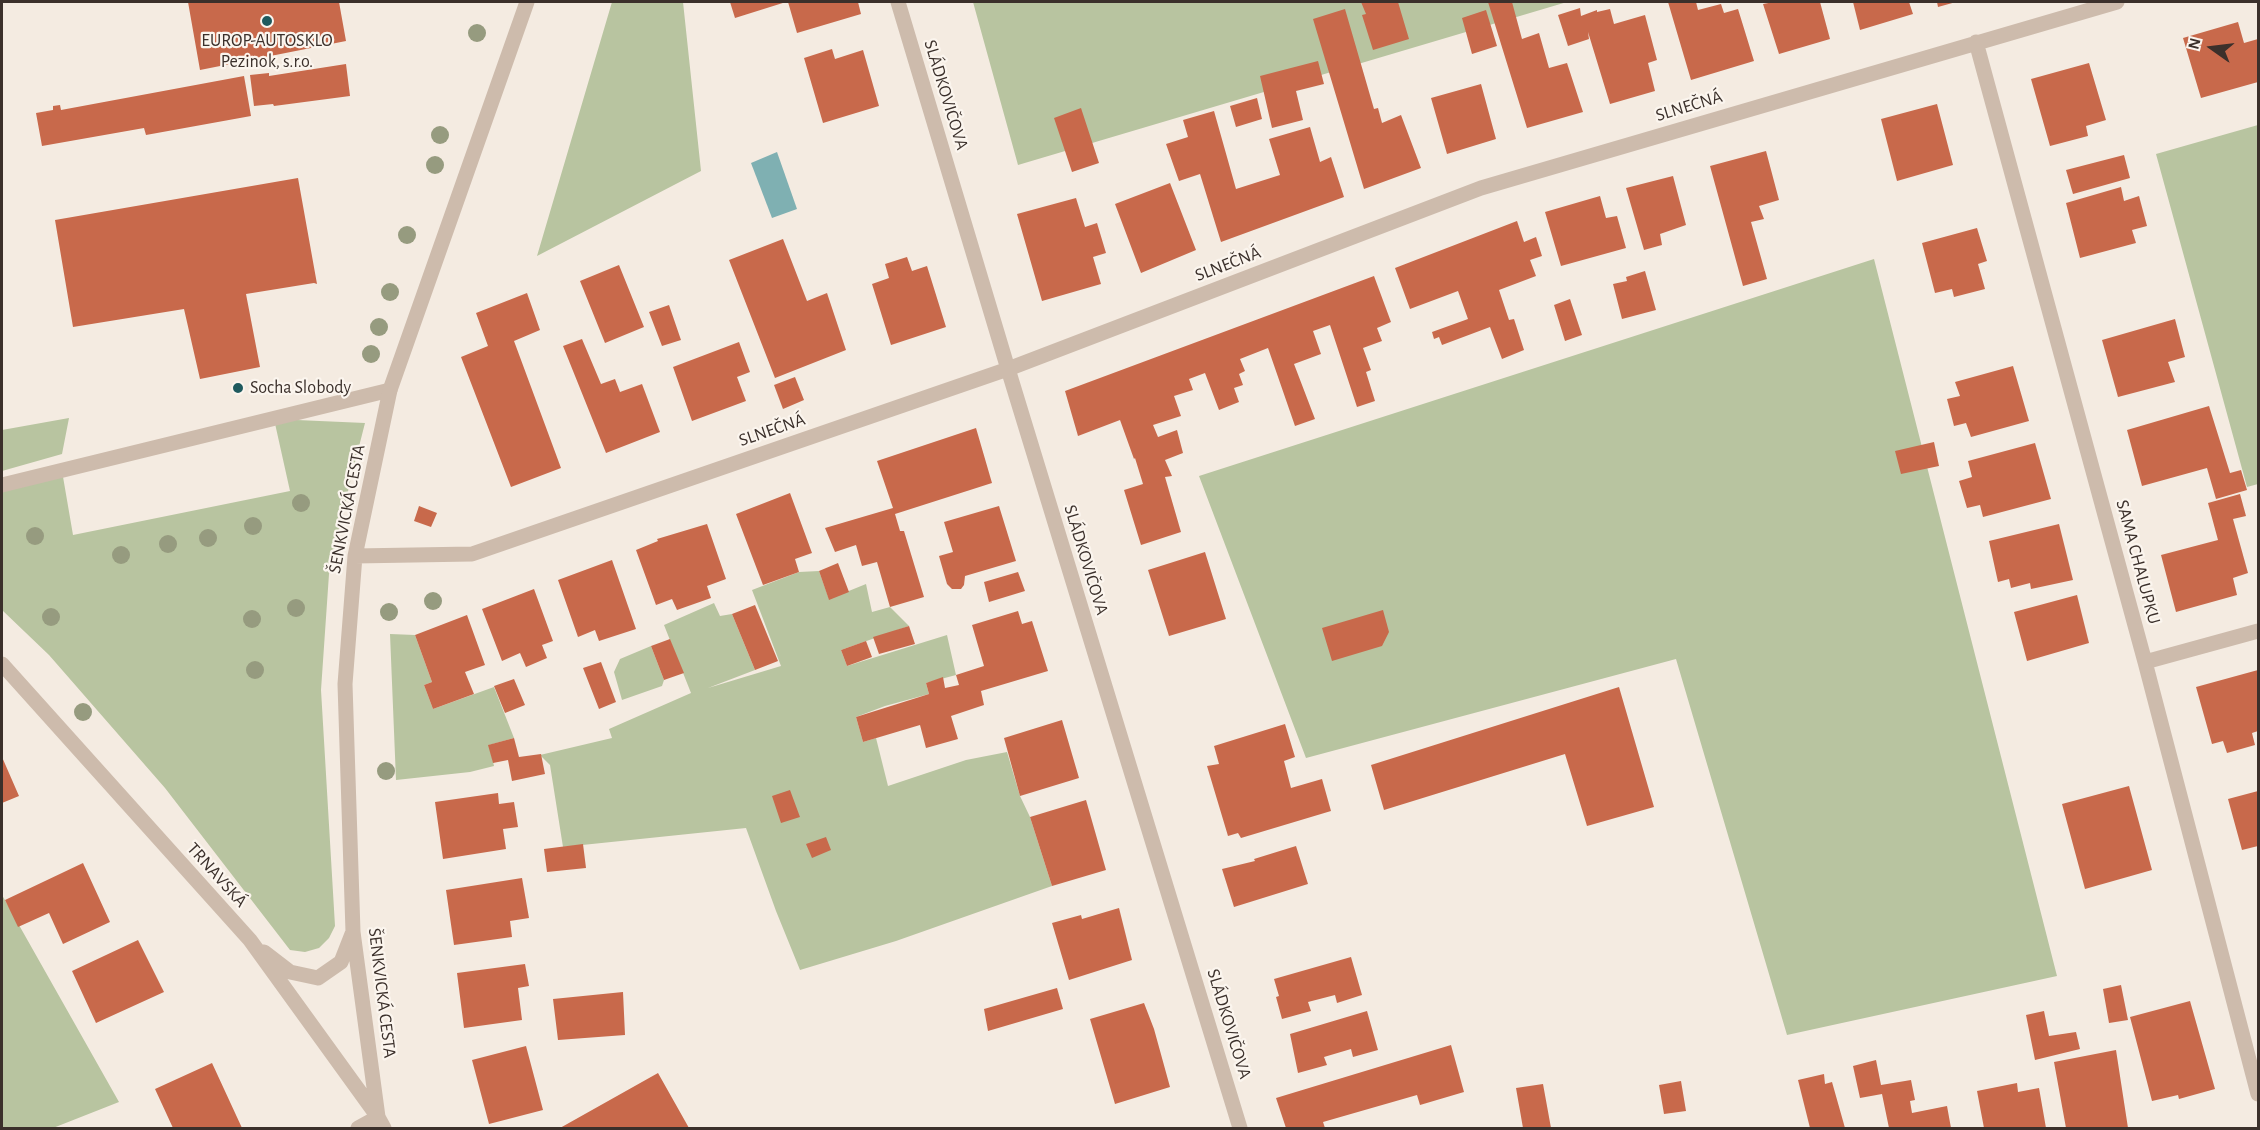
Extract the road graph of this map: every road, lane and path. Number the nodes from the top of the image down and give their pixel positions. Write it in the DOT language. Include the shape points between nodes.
graph roads {
  1 [pos="527,2"];
  2 [pos="898,2"];
  3 [pos="2117,2"];
  4 [pos="1976,42"];
  5 [pos="1008,369"];
  6 [pos="390,390"];
  7 [pos="2,485"];
  8 [pos="355,556"];
  9 [pos="2259,631"];
  10 [pos="2145,662"];
  11 [pos="3,668"];
  12 [pos="353,932"];
  13 [pos="250,940"];
  14 [pos="2259,1094"];
  15 [pos="381,1123"];
  16 [pos="358,1128"];
  17 [pos="1240,1128"];
  1 -- 6 [label="street, ŠENKVICKÁ CESTA"];
  2 -- 5 [label="street, SLÁDKOVIČOVA"];
  3 -- 4 [label="street, SLNEČNÁ"];
  4 -- 5 [label="street, SLNEČNÁ" via="1481,188"];
  4 -- 10 [label="street, SAMA CHALUPKU"];
  5 -- 8 [label="street, SLNEČNÁ" via="472,554"];
  5 -- 17 [label="street, SLÁDKOVIČOVA"];
  6 -- 7 [label="street"];
  6 -- 8 [label="street, ŠENKVICKÁ CESTA"];
  8 -- 12 [label="street, ŠENKVICKÁ CESTA" via="345,684"];
  9 -- 10 [label="street"];
  10 -- 14 [label="street, SAMA CHALUPKU"];
  11 -- 13 [label="street, TRNAVSKÁ"];
  12 -- 13 [label="street" via="341,962 318,978 290,972"];
  12 -- 15 [label="street, ŠENKVICKÁ CESTA"];
  13 -- 15 [label="street, TRNAVSKÁ"];
  15 -- 16 [label="street"];
}
